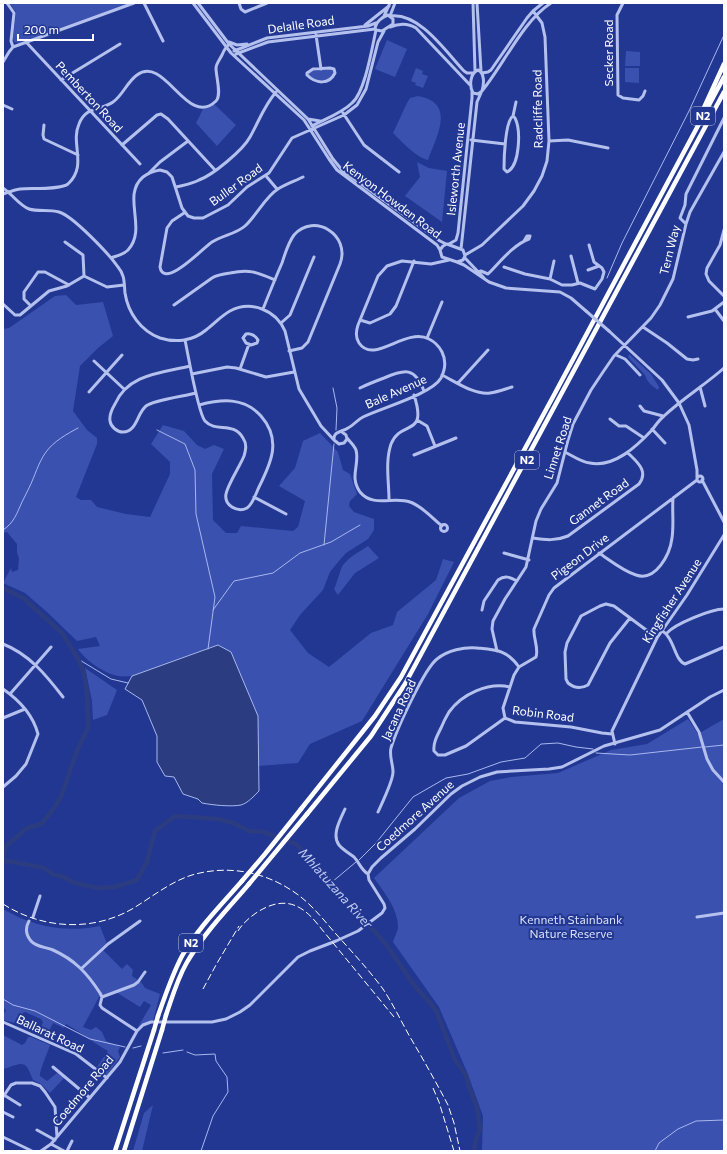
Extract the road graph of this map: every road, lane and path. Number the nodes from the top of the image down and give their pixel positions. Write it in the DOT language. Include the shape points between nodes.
graph roads {
  1 [pos="7,3"];
  2 [pos="134,3"];
  3 [pos="144,3"];
  4 [pos="193,3"];
  5 [pos="198,3"];
  6 [pos="239,3"];
  7 [pos="267,3"];
  8 [pos="395,3"];
  9 [pos="473,3"];
  10 [pos="477,3"];
  11 [pos="543,3"];
  12 [pos="551,3"];
  13 [pos="623,3"];
  14 [pos="389,4"];
  15 [pos="532,11"];
  16 [pos="536,14"];
  17 [pos="384,16"];
  18 [pos="390,16"];
  19 [pos="376,23"];
  20 [pos="363,26"];
  21 [pos="390,26"];
  22 [pos="376,30"];
  23 [pos="384,31"];
  24 [pos="316,34"];
  25 [pos="163,41"];
  26 [pos="26,42"];
  27 [pos="120,44"];
  28 [pos="251,44"];
  29 [pos="228,45"];
  30 [pos="13,47"];
  31 [pos="245,50"];
  32 [pos="236,52"];
  33 [pos="232,54"];
  34 [pos="244,60"];
  35 [pos="3,62"];
  36 [pos="724,64"];
  37 [pos="321,68"];
  38 [pos="474,72"];
  39 [pos="481,72"];
  40 [pos="724,77"];
  41 [pos="61,80"];
  42 [pos="471,86"];
  43 [pos="276,91"];
  44 [pos="472,91"];
  45 [pos="645,91"];
  46 [pos="482,92"];
  47 [pos="724,92"];
  48 [pos="516,102"];
  49 [pos="3,105"];
  50 [pos="12,108"];
  51 [pos="89,111"];
  52 [pos="341,111"];
  53 [pos="344,114"];
  54 [pos="513,116"];
  55 [pos="724,118"];
  56 [pos="308,119"];
  57 [pos="322,120"];
  58 [pos="44,125"];
  59 [pos="322,125"];
  60 [pos="311,128"];
  61 [pos="319,135"];
  62 [pos="468,140"];
  63 [pos="188,141"];
  64 [pos="472,141"];
  65 [pos="550,141"];
  66 [pos="506,144"];
  67 [pos="122,145"];
  68 [pos="608,148"];
  69 [pos="724,152"];
  70 [pos="78,155"];
  71 [pos="682,156"];
  72 [pos="140,164"];
  73 [pos="215,170"];
  74 [pos="399,172"];
  75 [pos="148,174"];
  76 [pos="266,176"];
  77 [pos="303,177"];
  78 [pos="176,187"];
  79 [pos="3,188"];
  80 [pos="277,190"];
  81 [pos="371,191"];
  82 [pos="9,192"];
  83 [pos="3,194"];
  84 [pos="368,194"];
  85 [pos="184,212"];
  86 [pos="405,216"];
  87 [pos="403,220"];
  88 [pos="686,224"];
  89 [pos="724,230"];
  90 [pos="524,240"];
  91 [pos="65,242"];
  92 [pos="448,244"];
  93 [pos="589,245"];
  94 [pos="440,252"];
  95 [pos="464,253"];
  96 [pos="571,256"];
  97 [pos="111,258"];
  98 [pos="314,258"];
  99 [pos="449,260"];
  100 [pos="554,261"];
  101 [pos="414,262"];
  102 [pos="457,262"];
  103 [pos="428,263"];
  104 [pos="599,266"];
  105 [pos="504,267"];
  106 [pos="588,270"];
  107 [pos="478,272"];
  108 [pos="84,276"];
  109 [pos="550,279"];
  110 [pos="275,280"];
  111 [pos="578,283"];
  112 [pos="494,284"];
  113 [pos="69,285"];
  114 [pos="124,285"];
  115 [pos="562,285"];
  116 [pos="560,292"];
  117 [pos="724,296"];
  118 [pos="442,302"];
  119 [pos="724,302"];
  120 [pos="3,304"];
  121 [pos="174,305"];
  122 [pos="31,306"];
  123 [pos="263,309"];
  124 [pos="716,309"];
  125 [pos="688,317"];
  126 [pos="360,320"];
  127 [pos="724,321"];
  128 [pos="281,323"];
  129 [pos="643,327"];
  130 [pos="427,338"];
  131 [pos="185,340"];
  132 [pos="249,344"];
  133 [pos="624,346"];
  134 [pos="488,350"];
  135 [pos="290,351"];
  136 [pos="122,355"];
  137 [pos="616,355"];
  138 [pos="698,358"];
  139 [pos="94,361"];
  140 [pos="190,366"];
  141 [pos="724,368"];
  142 [pos="240,369"];
  143 [pos="294,372"];
  144 [pos="107,373"];
  145 [pos="192,374"];
  146 [pos="442,375"];
  147 [pos="640,375"];
  148 [pos="458,383"];
  149 [pos="512,387"];
  150 [pos="700,387"];
  151 [pos="360,388"];
  152 [pos="124,389"];
  153 [pos="424,391"];
  154 [pos="89,392"];
  155 [pos="196,393"];
  156 [pos="414,395"];
  157 [pos="679,403"];
  158 [pos="199,405"];
  159 [pos="640,406"];
  160 [pos="705,406"];
  161 [pos="663,416"];
  162 [pos="610,419"];
  163 [pos="417,420"];
  164 [pos="350,427"];
  165 [pos="324,430"];
  166 [pos="652,430"];
  167 [pos="337,432"];
  168 [pos="342,432"];
  169 [pos="347,437"];
  170 [pos="456,438"];
  171 [pos="644,438"];
  172 [pos="334,440"];
  173 [pos="345,442"];
  174 [pos="665,443"];
  175 [pos="352,444"];
  176 [pos="435,446"];
  177 [pos="565,452"];
  178 [pos="628,453"];
  179 [pos="414,455"];
  180 [pos="699,479"];
  181 [pos="254,497"];
  182 [pos="673,498"];
  183 [pos="389,500"];
  184 [pos="286,514"];
  185 [pos="724,521"];
  186 [pos="442,526"];
  187 [pos="724,535"];
  188 [pos="533,538"];
  189 [pos="504,553"];
  190 [pos="599,553"];
  191 [pos="529,560"];
  192 [pos="517,581"];
  193 [pos="724,609"];
  194 [pos="482,610"];
  195 [pos="630,618"];
  196 [pos="662,630"];
  197 [pos="667,634"];
  198 [pos="657,638"];
  199 [pos="3,644"];
  200 [pos="51,647"];
  201 [pos="724,647"];
  202 [pos="497,651"];
  203 [pos="37,664"];
  204 [pos="519,667"];
  205 [pos="510,687"];
  206 [pos="3,689"];
  207 [pos="724,690"];
  208 [pos="10,694"];
  209 [pos="62,697"];
  210 [pos="25,709"];
  211 [pos="687,712"];
  212 [pos="3,718"];
  213 [pos="505,718"];
  214 [pos="612,734"];
  215 [pos="615,744"];
  216 [pos="724,782"];
  217 [pos="3,787"];
  218 [pos="345,809"];
  219 [pos="378,812"];
  220 [pos="368,874"];
  221 [pos="40,896"];
  222 [pos="724,912"];
  223 [pos="32,917"];
  224 [pos="698,917"];
  225 [pos="140,921"];
  226 [pos="29,922"];
  227 [pos="82,968"];
  228 [pos="145,972"];
  229 [pos="102,997"];
  230 [pos="3,1022"];
  231 [pos="137,1031"];
  232 [pos="53,1066"];
  233 [pos="107,1078"];
  234 [pos="4,1096"];
  235 [pos="90,1098"];
  236 [pos="20,1105"];
  237 [pos="3,1112"];
  238 [pos="13,1116"];
  239 [pos="37,1130"];
  240 [pos="3,1137"];
  241 [pos="56,1139"];
  242 [pos="72,1141"];
  243 [pos="51,1144"];
  244 [pos="32,1151"];
  245 [pos="41,1151"];
  246 [pos="64,1151"];
  247 [pos="67,1151"];
  248 [pos="115,1151"];
  249 [pos="124,1151"];
  1 -- 30 [label="street" via="14,13 11,41"];
  2 -- 26 [label="street"];
  3 -- 25 [label="street"];
  4 -- 29 [label="street, Kenyon Howden Road"];
  5 -- 29 [label="street, Kenyon Howden Road"];
  6 -- 7 [label="street" via="245,12"];
  8 -- 18 [label="street"];
  9 -- 38 [label="street"];
  10 -- 39 [label="street"];
  11 -- 15 [label="street"];
  12 -- 16 [label="street"];
  13 -- 45 [label="street, Secker Road" via="618,15 618,95 639,100"];
  14 -- 17 [label="street"];
  14 -- 20 [label="street"];
  15 -- 16 [label="street, Radcliffe Road"];
  15 -- 39 [label="street" via="491,70"];
  16 -- 46 [label="street"];
  16 -- 65 [label="street, Radcliffe Road" via="544,31"];
  17 -- 18 [label="street"];
  17 -- 19 [label="street"];
  18 -- 21 [label="street" via="394,22"];
  18 -- 38 [label="street" via="405,18 419,24 464,71"];
  19 -- 20 [label="street, Delalle Road"];
  19 -- 22 [label="street"];
  20 -- 24 [label="street, Delalle Road"];
  21 -- 23 [label="street"];
  21 -- 42 [label="street" via="406,24 416,28"];
  22 -- 23 [label="street, Delalle Road"];
  22 -- 24 [label="street, Delalle Road"];
  22 -- 52 [label="street" via="360,92 352,104"];
  23 -- 53 [label="street" via="378,42 363,97 354,108"];
  24 -- 28 [label="street, Delalle Road" via="267,38"];
  24 -- 31 [label="street, Delalle Road" via="268,42"];
  24 -- 37 [label="street"];
  26 -- 30 [label="street"];
  26 -- 41 [label="street, Pemberton Road"];
  27 -- 41 [label="street"];
  28 -- 29 [label="street"];
  28 -- 32 [label="street, Delalle Road"];
  29 -- 32 [label="street, Kenyon Howden Road"];
  29 -- 33 [label="street, Kenyon Howden Road"];
  29 -- 51 [label="street" via="216,67 218,97 212,103 198,107 161,77 147,71 137,75 113,102"];
  30 -- 35 [label="street"];
  31 -- 32 [label="street, Delalle Road"];
  31 -- 34 [label="street"];
  32 -- 33 [label="street, Delalle Road"];
  32 -- 34 [label="street, Kenyon Howden Road"];
  33 -- 43 [label="street, Kenyon Howden Road"];
  34 -- 43 [label="street, Kenyon Howden Road"];
  36 -- 71 [label="highway"];
  37 -- 37 [label="street" via="333,68 333,76 321,82 314,81 307,75 310,70"];
  38 -- 39 [label="street"];
  38 -- 42 [label="street"];
  39 -- 46 [label="street"];
  40 -- 71 [label="highway, N2"];
  41 -- 51 [label="street, Pemberton Road"];
  42 -- 44 [label="street, Isleworth Avenue"];
  43 -- 56 [label="street, Kenyon Howden Road"];
  43 -- 60 [label="street, Kenyon Howden Road"];
  43 -- 73 [label="street" via="262,111 246,143"];
  44 -- 46 [label="street" via="476,94"];
  44 -- 62 [label="street, Isleworth Avenue"];
  46 -- 64 [label="street, Isleworth Avenue" via="477,102"];
  47 -- 249 [label="highway, N2, bridge" via="405,684 370,736 195,949 178,982 166,1015"];
  48 -- 54 [label="street"];
  49 -- 50 [label="street"];
  51 -- 67 [label="street, Pemberton Road"];
  51 -- 70 [label="street" via="82,118 76,132"];
  52 -- 53 [label="street"];
  52 -- 57 [label="street"];
  53 -- 59 [label="street"];
  53 -- 74 [label="street" via="364,145"];
  54 -- 66 [label="street" via="509,121"];
  54 -- 66 [label="street" via="517,122 519,142 513,165 507,172 504,170"];
  55 -- 88 [label="street" via="686,194 680,218"];
  56 -- 57 [label="street"];
  56 -- 60 [label="street, Kenyon Howden Road"];
  57 -- 60 [label="street"];
  58 -- 70 [label="street" via="44,139"];
  59 -- 60 [label="street"];
  59 -- 61 [label="street"];
  60 -- 61 [label="street, Kenyon Howden Road"];
  60 -- 76 [label="street, Buller Road" via="291,139"];
  60 -- 84 [label="street, Kenyon Howden Road" via="335,168"];
  61 -- 81 [label="street, Kenyon Howden Road" via="340,168"];
  62 -- 64 [label="street"];
  62 -- 92 [label="street, Isleworth Avenue" via="458,233 456,240"];
  63 -- 67 [label="street" via="159,114"];
  63 -- 73 [label="street"];
  63 -- 75 [label="street"];
  64 -- 66 [label="street"];
  64 -- 95 [label="street, Isleworth Avenue"];
  65 -- 68 [label="street" via="568,140"];
  65 -- 95 [label="street, Radcliffe Road" via="545,169 530,197 485,243"];
  67 -- 72 [label="street, Pemberton Road"];
  69 -- 88 [label="street, Tern Way" via="694,204"];
  70 -- 82 [label="street" via="78,168 67,185"];
  71 -- 248 [label="highway, N2, bridge" via="401,677 375,716 190,944 173,975 158,1016"];
  73 -- 78 [label="street" via="200,180"];
  75 -- 78 [label="street" via="158,170 164,171 172,177"];
  75 -- 97 [label="street" via="134,190 137,224 132,244 124,253"];
  76 -- 80 [label="street"];
  76 -- 85 [label="street, Buller Road" via="247,187 228,205 207,216 194,218"];
  77 -- 80 [label="street"];
  78 -- 85 [label="street"];
  79 -- 82 [label="street"];
  80 -- 85 [label="street" via="244,227 205,247 176,271 163,274 160,267 167,228"];
  81 -- 84 [label="street"];
  81 -- 86 [label="street, Kenyon Howden Road"];
  82 -- 83 [label="street"];
  82 -- 97 [label="street" via="28,208 58,211 68,216"];
  84 -- 87 [label="street, Kenyon Howden Road"];
  86 -- 87 [label="street"];
  86 -- 92 [label="street, Kenyon Howden Road"];
  87 -- 94 [label="street, Kenyon Howden Road" via="437,245"];
  88 -- 129 [label="street, Tern Way" via="678,264 670,286 656,311"];
  89 -- 117 [label="street" via="706,274"];
  90 -- 107 [label="street" via="488,274"];
  91 -- 108 [label="street" via="83,255"];
  92 -- 94 [label="street, Isleworth Avenue" via="443,246"];
  92 -- 95 [label="street, Kenyon Howden Road"];
  93 -- 104 [label="street" via="594,262"];
  94 -- 99 [label="street, Kenyon Howden Road"];
  94 -- 103 [label="street" via="436,260"];
  95 -- 102 [label="street" via="461,261"];
  95 -- 107 [label="street"];
  96 -- 111 [label="street"];
  97 -- 114 [label="street" via="122,272"];
  98 -- 128 [label="street" via="290,315"];
  99 -- 102 [label="street"];
  99 -- 103 [label="street"];
  100 -- 109 [label="street"];
  101 -- 103 [label="street"];
  101 -- 126 [label="street" via="395,262 382,270"];
  101 -- 126 [label="street" via="392,312 370,323"];
  102 -- 112 [label="street"];
  104 -- 106 [label="street"];
  104 -- 111 [label="street" via="604,276 595,288"];
  105 -- 109 [label="street"];
  107 -- 112 [label="street"];
  108 -- 113 [label="street"];
  108 -- 114 [label="street" via="106,287"];
  109 -- 115 [label="street"];
  110 -- 121 [label="street" via="246,270 218,275"];
  110 -- 123 [label="street"];
  110 -- 135 [label="street" via="292,240 301,230 313,226 324,228 338,238 343,251 342,260 310,340 305,347"];
  111 -- 115 [label="street"];
  112 -- 116 [label="street" via="513,289"];
  113 -- 122 [label="street" via="48,291"];
  113 -- 122 [label="street" via="45,272 38,272 23,295"];
  114 -- 131 [label="street" via="131,311 143,329 164,339"];
  115 -- 116 [label="street"];
  116 -- 133 [label="street, bridge" via="571,298"];
  118 -- 130 [label="street"];
  119 -- 124 [label="street"];
  120 -- 122 [label="street" via="19,316"];
  123 -- 128 [label="street"];
  123 -- 131 [label="street" via="251,306 236,308 223,315 200,335"];
  124 -- 125 [label="street"];
  124 -- 127 [label="street"];
  126 -- 130 [label="street" via="356,330 357,338 361,345 369,350 378,350 412,336"];
  128 -- 135 [label="street"];
  129 -- 133 [label="street, Tern Way"];
  129 -- 138 [label="street" via="687,359"];
  130 -- 146 [label="street, Bale Avenue" via="436,343 443,354 445,364"];
  131 -- 140 [label="street"];
  132 -- 132 [label="street" via="243,338 248,334 258,340 256,344"];
  132 -- 142 [label="street"];
  133 -- 137 [label="street, Linnet Road"];
  133 -- 157 [label="street" via="662,380"];
  134 -- 148 [label="street"];
  135 -- 143 [label="street"];
  136 -- 144 [label="street"];
  137 -- 147 [label="street"];
  137 -- 177 [label="street, Linnet Road" via="591,390 573,424"];
  139 -- 144 [label="street"];
  140 -- 145 [label="street"];
  140 -- 152 [label="street" via="142,378"];
  141 -- 150 [label="street"];
  142 -- 143 [label="street" via="266,377"];
  142 -- 145 [label="street" via="227,367"];
  143 -- 165 [label="street" via="301,394"];
  144 -- 152 [label="street"];
  144 -- 154 [label="street"];
  145 -- 155 [label="street"];
  146 -- 148 [label="street"];
  146 -- 153 [label="street, Bale Avenue" via="434,386"];
  148 -- 149 [label="street" via="485,393"];
  150 -- 157 [label="street"];
  150 -- 160 [label="street"];
  151 -- 153 [label="street" via="396,372 406,371 414,374"];
  152 -- 155 [label="street" via="110,418 112,427 124,432 132,429 148,405"];
  153 -- 156 [label="street, Bale Avenue"];
  155 -- 158 [label="street"];
  156 -- 163 [label="street" via="418,408"];
  156 -- 164 [label="street, Bale Avenue" via="364,417"];
  157 -- 161 [label="street"];
  157 -- 180 [label="street" via="689,425"];
  158 -- 181 [label="street" via="223,400 245,404 258,412 268,426 273,457"];
  158 -- 181 [label="street" via="203,418 208,423 236,430 245,441 244,456 226,492 228,504 233,508 243,509"];
  159 -- 161 [label="street" via="644,411"];
  161 -- 166 [label="street"];
  162 -- 171 [label="street"];
  163 -- 176 [label="street" via="427,426"];
  163 -- 183 [label="street" via="411,427 396,435 392,443 388,459"];
  164 -- 168 [label="street, Bale Avenue"];
  164 -- 169 [label="street"];
  165 -- 167 [label="street"];
  165 -- 172 [label="street"];
  166 -- 171 [label="street"];
  166 -- 174 [label="street"];
  167 -- 168 [label="street"];
  167 -- 172 [label="street"];
  168 -- 169 [label="street"];
  169 -- 173 [label="street"];
  169 -- 175 [label="street"];
  170 -- 176 [label="street"];
  171 -- 178 [label="street"];
  172 -- 173 [label="street" via="339,444"];
  173 -- 175 [label="street"];
  175 -- 183 [label="street" via="356,454 354,477 357,487 372,500"];
  176 -- 179 [label="street"];
  177 -- 178 [label="street" via="592,464 609,462"];
  177 -- 188 [label="street, Linnet Road" via="557,483 541,509"];
  178 -- 188 [label="street, Gannet Road" via="643,470 644,476 640,484 568,536 558,540"];
  180 -- 182 [label="street, Pigeon Drive"];
  180 -- 185 [label="street"];
  181 -- 184 [label="street"];
  182 -- 190 [label="street, Pigeon Drive"];
  182 -- 190 [label="street" via="671,542 664,560 656,571 647,576 636,575"];
  183 -- 186 [label="street" via="403,500 417,505"];
  187 -- 196 [label="street, Kingfisher Avenue" via="688,595"];
  188 -- 191 [label="street, Linnet Road"];
  189 -- 191 [label="street"];
  190 -- 204 [label="street, Pigeon Drive" via="552,591 534,629 536,657"];
  191 -- 192 [label="street, Linnet Road"];
  192 -- 194 [label="street" via="508,577 498,580 484,601"];
  192 -- 202 [label="street, Linnet Road" via="493,621 492,629"];
  193 -- 197 [label="street" via="712,611 674,627"];
  195 -- 195 [label="street" via="610,604 581,616 565,648 568,683 576,687 588,685 610,643"];
  195 -- 198 [label="street"];
  196 -- 197 [label="street"];
  196 -- 198 [label="street, Kingfisher Avenue"];
  197 -- 201 [label="street" via="682,664"];
  198 -- 214 [label="street, Kingfisher Avenue"];
  199 -- 203 [label="street"];
  200 -- 203 [label="street"];
  202 -- 204 [label="street" via="510,656"];
  202 -- 219 [label="street, Jacana Road" via="465,648 446,654 432,664 392,744 390,754 393,774"];
  203 -- 208 [label="street"];
  203 -- 209 [label="street"];
  204 -- 205 [label="street, Robin Road"];
  205 -- 213 [label="street, Robin Road" via="503,708"];
  205 -- 213 [label="street" via="487,688 469,694 446,717 434,742 434,752 442,756 466,746"];
  206 -- 208 [label="street"];
  207 -- 211 [label="street, Coedmore Avenue"];
  208 -- 210 [label="street"];
  210 -- 212 [label="street"];
  210 -- 217 [label="street" via="34,723 38,737 26,764"];
  211 -- 215 [label="street, Coedmore Avenue" via="660,730"];
  211 -- 216 [label="street" via="699,732 707,759"];
  213 -- 214 [label="street, Robin Road" via="515,722"];
  214 -- 215 [label="street"];
  215 -- 220 [label="street, Coedmore Avenue" via="604,746 562,766 496,772 462,786 372,867"];
  218 -- 220 [label="street" via="337,830 337,842"];
  220 -- 231 [label="street" via="384,905 382,913 362,928 336,942 298,957 250,1005 226,1019 212,1022 152,1022 143,1025"];
  221 -- 223 [label="street"];
  222 -- 224 [label="street"];
  225 -- 227 [label="street" via="103,948"];
  226 -- 227 [label="street" via="26,928 32,943 62,954"];
  227 -- 229 [label="street"];
  228 -- 229 [label="street" via="134,985"];
  229 -- 231 [label="street" via="102,1008"];
  230 -- 233 [label="street, Ballarat Road" via="76,1054"];
  231 -- 233 [label="street, Coedmore Road" via="120,1062"];
  232 -- 235 [label="street"];
  233 -- 235 [label="street, Coedmore Road"];
  234 -- 236 [label="street"];
  234 -- 241 [label="street" via="11,1085 16,1083 32,1083 43,1089 55,1107"];
  235 -- 241 [label="street, Coedmore Road"];
  237 -- 238 [label="street"];
  239 -- 241 [label="street"];
  240 -- 244 [label="street"];
  241 -- 243 [label="street, Coedmore Road"];
  242 -- 247 [label="street"];
  243 -- 245 [label="street, Coedmore Road"];
  243 -- 246 [label="street"];
}
